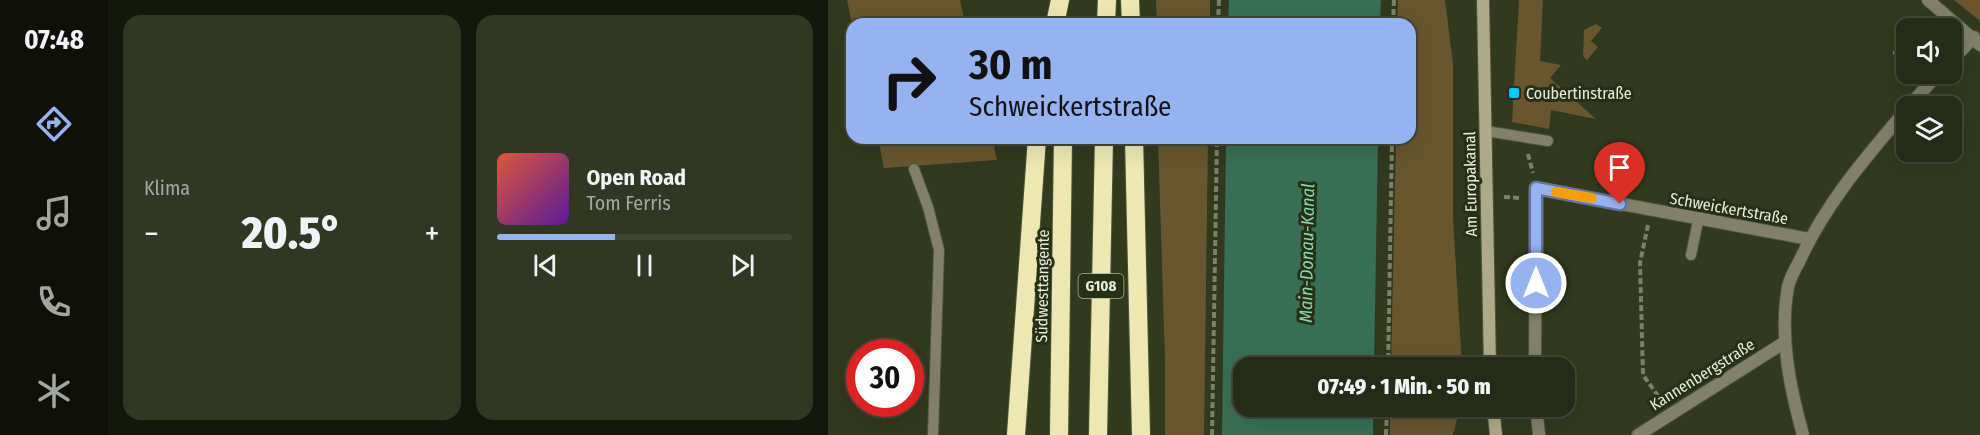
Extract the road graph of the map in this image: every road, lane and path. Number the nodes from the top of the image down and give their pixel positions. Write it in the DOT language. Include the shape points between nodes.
graph roads {
  1 [pos="1060,0"];
  2 [pos="1066,0"];
  3 [pos="1107,0"];
  4 [pos="1130,0"];
  5 [pos="1219,0"];
  6 [pos="1394,0"];
  7 [pos="1484,0"];
  8 [pos="1928,0"];
  9 [pos="1056,18"];
  10 [pos="1066,18"];
  11 [pos="1106,18"];
  12 [pos="1131,18"];
  13 [pos="1218,18"];
  14 [pos="1393,18"];
  15 [pos="1977,41"];
  16 [pos="1962,52"];
  17 [pos="1893,53"];
  18 [pos="1896,53"];
  19 [pos="1929,84"];
  20 [pos="1919,96"];
  21 [pos="1896,122"];
  22 [pos="1486,131"];
  23 [pos="1524,138"];
  24 [pos="1548,141"];
  25 [pos="1037,144"];
  26 [pos="1063,144"];
  27 [pos="1104,144"];
  28 [pos="1134,144"];
  29 [pos="1217,144"];
  30 [pos="1392,144"];
  31 [pos="914,169"];
  32 [pos="1536,194"];
  33 [pos="1486,196"];
  34 [pos="1652,211"];
  35 [pos="1698,220"];
  36 [pos="1809,239"];
  37 [pos="1690,255"];
  38 [pos="1785,342"];
  39 [pos="1388,357"];
  40 [pos="1490,357"];
  41 [pos="1536,357"];
  42 [pos="1671,412"];
  43 [pos="1387,417"];
  44 [pos="1494,417"];
  45 [pos="1537,417"];
  46 [pos="933,435"];
  47 [pos="1016,435"];
  48 [pos="1059,435"];
  49 [pos="1098,435"];
  50 [pos="1141,435"];
  51 [pos="1212,435"];
  52 [pos="1386,435"];
  53 [pos="1496,435"];
  54 [pos="1539,435"];
  55 [pos="1638,435"];
  56 [pos="1803,435"];
  1 -- 9 [label="highway"];
  2 -- 10 [label="highway"];
  3 -- 11 [label="highway"];
  4 -- 12 [label="highway"];
  5 -- 13 [label="path"];
  6 -- 14 [label="path"];
  7 -- 22 [label="main road, Am Europakanal"];
  8 -- 15 [label="street"];
  15 -- 16 [label="street"];
  17 -- 18 [label="path"];
  19 -- 20 [label="street"];
  21 -- 36 [label="street" via="1852,173"];
  22 -- 23 [label="lane"];
  22 -- 33 [label="main road, Am Europakanal"];
  23 -- 24 [label="lane"];
  23 -- 32 [label="path"];
  25 -- 47 [label="highway"];
  26 -- 48 [label="highway, Südwesttangente / G108"];
  27 -- 49 [label="highway, G108"];
  28 -- 50 [label="highway"];
  29 -- 51 [label="path"];
  30 -- 39 [label="path"];
  31 -- 46 [label="lane" via="939,250"];
  32 -- 33 [label="path"];
  32 -- 34 [label="street, Schweickertstraße"];
  32 -- 41 [label="street"];
  33 -- 40 [label="main road, Am Europakanal"];
  34 -- 35 [label="street, Schweickertstraße"];
  34 -- 42 [label="path" via="1640,263 1643,375"];
  35 -- 36 [label="street, Schweickertstraße"];
  35 -- 37 [label="lane"];
  36 -- 38 [label="street" via="1788,285"];
  38 -- 42 [label="street, Kannenbergstraße"];
  38 -- 56 [label="street"];
  42 -- 55 [label="street, Kannenbergstraße"];
  43 -- 52 [label="path"];
  44 -- 53 [label="main road"];
  45 -- 54 [label="street"];
}
